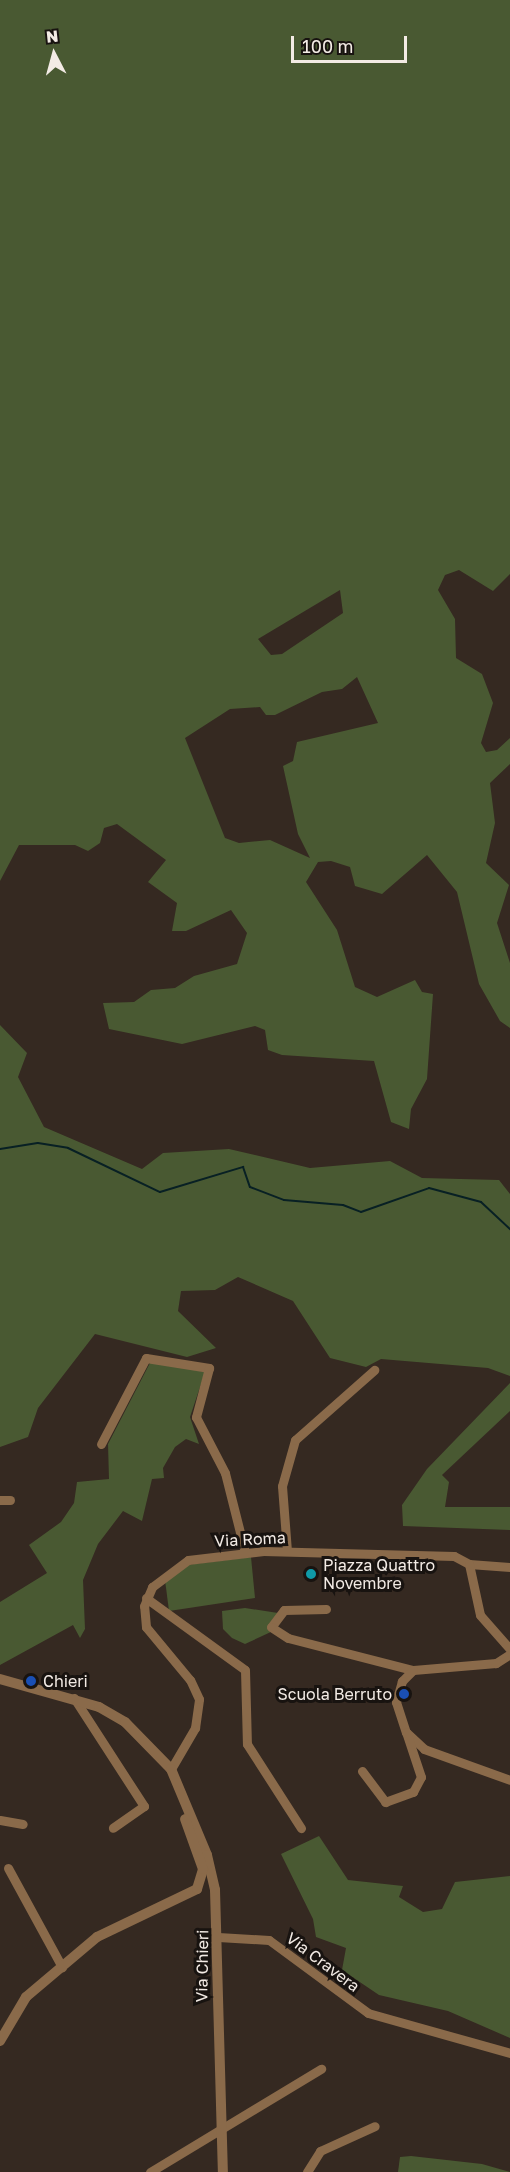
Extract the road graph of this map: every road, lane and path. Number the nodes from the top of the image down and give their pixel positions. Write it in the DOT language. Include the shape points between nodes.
graph roads {
  1 [pos="374,1370"];
  2 [pos="101,1444"];
  3 [pos="287,1551"];
  4 [pos="245,1552"];
  5 [pos="469,1564"];
  6 [pos="510,1567"];
  7 [pos="146,1598"];
  8 [pos="326,1609"];
  9 [pos="510,1652"];
  10 [pos="413,1670"];
  11 [pos="0,1679"];
  12 [pos="74,1698"];
  13 [pos="406,1731"];
  14 [pos="171,1769"];
  15 [pos="362,1771"];
  16 [pos="510,1780"];
  17 [pos="182,1796"];
  18 [pos="0,1820"];
  19 [pos="116,1823"];
  20 [pos="23,1824"];
  21 [pos="301,1828"];
  22 [pos="8,1868"];
  23 [pos="218,1937"];
  24 [pos="62,1967"];
  25 [pos="0,2041"];
  26 [pos="510,2053"];
  27 [pos="321,2069"];
  28 [pos="375,2126"];
  29 [pos="220,2133"];
  30 [pos="150,2172"];
  31 [pos="223,2172"];
  32 [pos="307,2172"];
  1 -- 3 [label="street" via="295,1440 282,1486"];
  2 -- 4 [label="street" via="146,1358 209,1368 196,1417 225,1473"];
  3 -- 4 [label="street, Via Roma"];
  3 -- 5 [label="street, Via Roma" via="444,1555"];
  4 -- 7 [label="street, Via Roma" via="178,1564"];
  5 -- 6 [label="street, Via Roma"];
  5 -- 9 [label="street" via="480,1615"];
  7 -- 14 [label="street" via="146,1627 190,1680 199,1699 195,1728"];
  7 -- 21 [label="street" via="245,1670 247,1744"];
  8 -- 10 [label="street" via="293,1608 270,1623 278,1634"];
  9 -- 10 [label="street" via="496,1663"];
  10 -- 13 [label="street" via="397,1695"];
  11 -- 12 [label="street"];
  12 -- 14 [label="street" via="125,1722"];
  12 -- 19 [label="street" via="144,1806"];
  13 -- 15 [label="street" via="421,1777 413,1792 385,1802"];
  13 -- 16 [label="street" via="434,1755"];
  14 -- 17 [label="street, Via Chieri"];
  17 -- 23 [label="street, Via Chieri" via="211,1866"];
  17 -- 24 [label="street" via="180,1807 203,1869 197,1889 104,1933"];
  18 -- 20 [label="street"];
  22 -- 24 [label="street"];
  23 -- 26 [label="street, Via Cravera" via="269,1940 368,2013"];
  23 -- 29 [label="street, Via Chieri"];
  24 -- 25 [label="street" via="26,1997"];
  27 -- 29 [label="street" via="265,2098"];
  28 -- 32 [label="street" via="320,2151"];
  29 -- 30 [label="street"];
  29 -- 31 [label="street, Via Chieri"];
}
